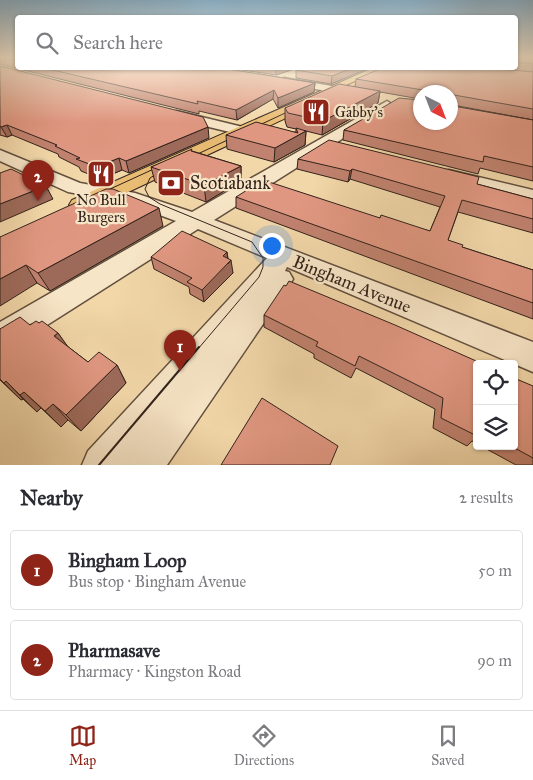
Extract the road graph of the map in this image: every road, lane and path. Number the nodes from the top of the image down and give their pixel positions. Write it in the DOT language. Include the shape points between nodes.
graph roads {
  1 [pos="280,79"];
  2 [pos="358,79"];
  3 [pos="333,90"];
  4 [pos="165,112"];
  5 [pos="249,128"];
  6 [pos="283,133"];
  7 [pos="302,138"];
  8 [pos="322,143"];
  9 [pos="341,148"];
  10 [pos="0,155"];
  11 [pos="30,169"];
  12 [pos="437,172"];
  13 [pos="8,179"];
  14 [pos="109,192"];
  15 [pos="533,196"];
  16 [pos="59,215"];
  17 [pos="195,220"];
  18 [pos="288,258"];
  19 [pos="0,338"];
  20 [pos="533,357"];
  21 [pos="102,465"];
  22 [pos="143,465"];
  1 -- 3 [label="street" via="276,80"];
  2 -- 3 [label="main road"];
  3 -- 5 [label="main road"];
  3 -- 8 [label="street" via="395,100"];
  4 -- 5 [label="street"];
  5 -- 6 [label="street"];
  5 -- 14 [label="main road"];
  7 -- 8 [label="street"];
  8 -- 9 [label="street"];
  8 -- 17 [label="street"];
  10 -- 11 [label="street, Bingham Avenue"];
  11 -- 13 [label="street"];
  11 -- 14 [label="street, Bingham Avenue" via="75,188"];
  12 -- 15 [label="street"];
  14 -- 16 [label="main road"];
  14 -- 17 [label="street, Bingham Avenue"];
  17 -- 18 [label="street, Bingham Avenue"];
  17 -- 19 [label="street"];
  18 -- 20 [label="street, Bingham Avenue"];
  18 -- 21 [label="street"];
  18 -- 22 [label="street"];
}
